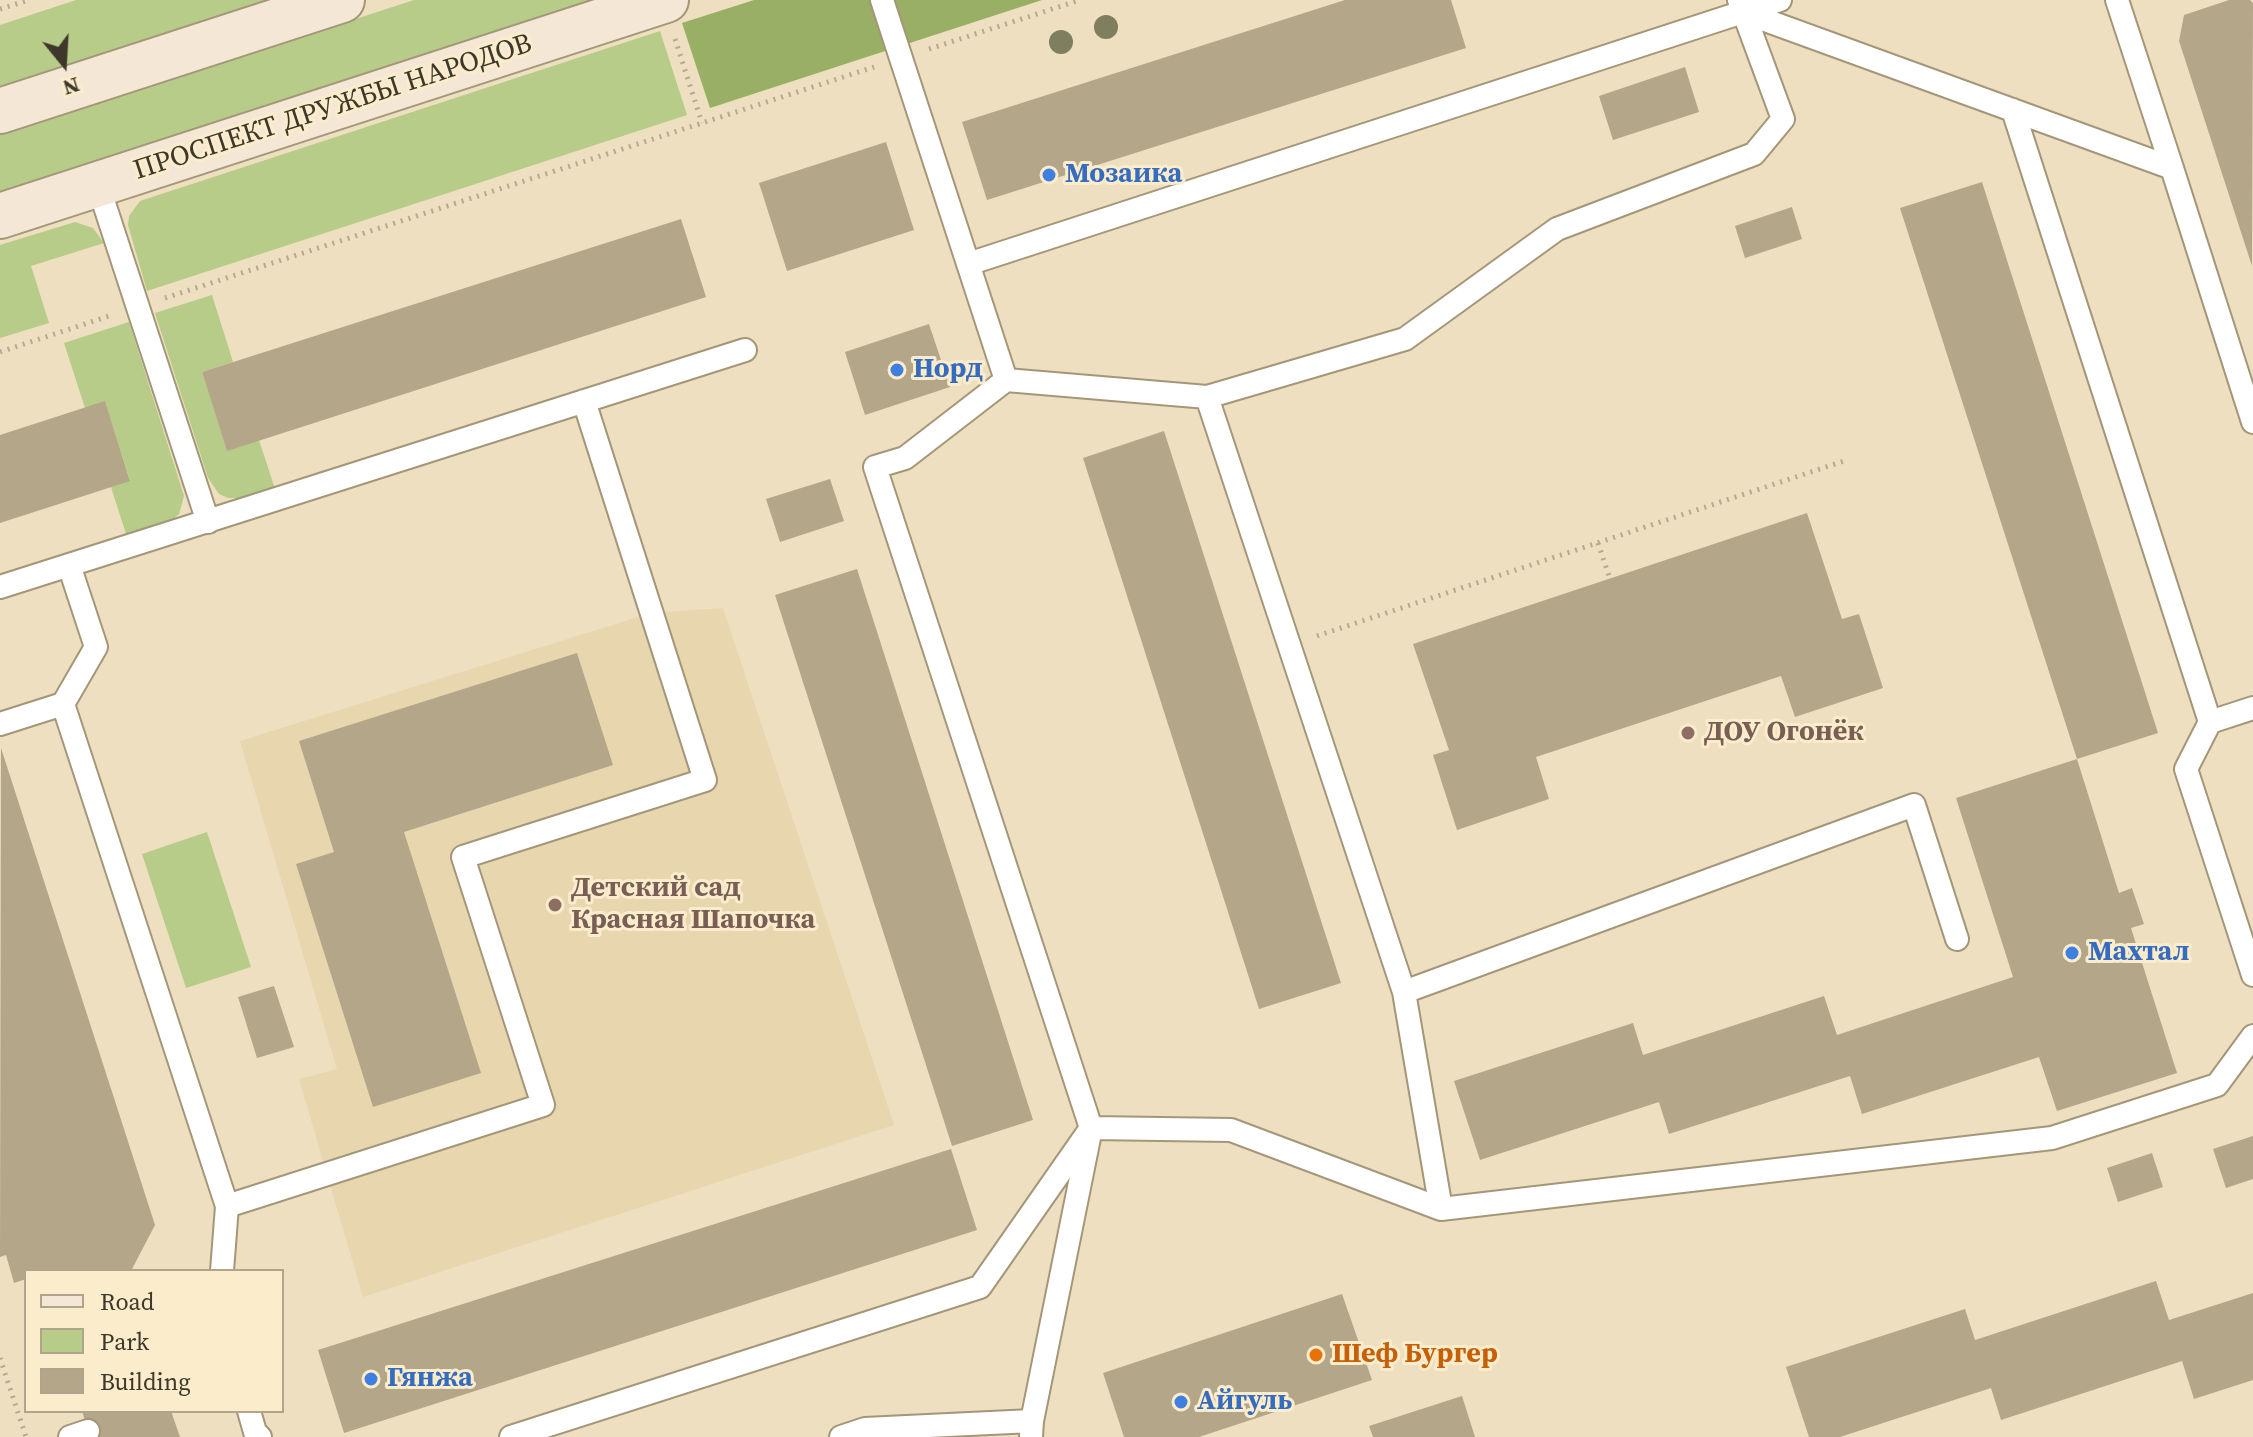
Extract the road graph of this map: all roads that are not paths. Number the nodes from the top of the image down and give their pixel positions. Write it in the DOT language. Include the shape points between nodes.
graph roads {
  1 [pos="342,0"];
  2 [pos="882,0"];
  3 [pos="1780,0"];
  4 [pos="2117,0"];
  5 [pos="1741,6"];
  6 [pos="669,14"];
  7 [pos="2013,110"];
  8 [pos="0,111"];
  9 [pos="2172,168"];
  10 [pos="98,185"];
  11 [pos="0,216"];
  12 [pos="968,264"];
  13 [pos="745,350"];
  14 [pos="1006,380"];
  15 [pos="1207,397"];
  16 [pos="584,401"];
  17 [pos="2253,422"];
  18 [pos="208,522"];
  19 [pos="69,565"];
  20 [pos="0,587"];
  21 [pos="63,704"];
  22 [pos="2253,708"];
  23 [pos="2210,722"];
  24 [pos="0,724"];
  25 [pos="1957,939"];
  26 [pos="2253,975"];
  27 [pos="1404,992"];
  28 [pos="2253,1036"];
  29 [pos="1091,1128"];
  30 [pos="227,1206"];
  31 [pos="1441,1209"];
  32 [pos="222,1269"];
  33 [pos="250,1413"];
  34 [pos="1031,1429"];
  35 [pos="260,1437"];
  36 [pos="511,1437"];
  37 [pos="841,1437"];
  1 -- 8 [label="street"];
  2 -- 12 [label="lane"];
  3 -- 5 [label="lane"];
  4 -- 9 [label="lane"];
  5 -- 7 [label="lane"];
  5 -- 12 [label="lane"];
  5 -- 15 [label="lane" via="1783,119 1754,154 1557,229 1405,339"];
  6 -- 10 [label="street, ПРОСПЕКТ ДРУЖБЫ НАРОДОВ"];
  7 -- 9 [label="lane"];
  7 -- 23 [label="lane"];
  9 -- 17 [label="lane"];
  10 -- 11 [label="street, ПРОСПЕКТ ДРУЖБЫ НАРОДОВ"];
  10 -- 18 [label="lane"];
  12 -- 14 [label="lane"];
  13 -- 16 [label="lane"];
  14 -- 15 [label="lane"];
  14 -- 29 [label="lane" via="905,458 875,467"];
  15 -- 27 [label="lane"];
  16 -- 18 [label="lane"];
  16 -- 30 [label="lane" via="705,780 463,857 543,1105"];
  18 -- 19 [label="lane"];
  19 -- 20 [label="lane"];
  19 -- 21 [label="lane" via="96,647"];
  21 -- 24 [label="lane"];
  21 -- 30 [label="lane"];
  22 -- 23 [label="lane"];
  23 -- 26 [label="lane" via="2186,769"];
  25 -- 27 [label="lane" via="1914,805"];
  27 -- 31 [label="lane"];
  28 -- 31 [label="lane" via="2217,1085 2052,1138"];
  29 -- 31 [label="lane" via="1231,1130"];
  29 -- 34 [label="lane"];
  29 -- 36 [label="lane" via="980,1287"];
  30 -- 32 [label="lane"];
  33 -- 35 [label="lane"];
  34 -- 37 [label="lane" via="865,1429"];
}
